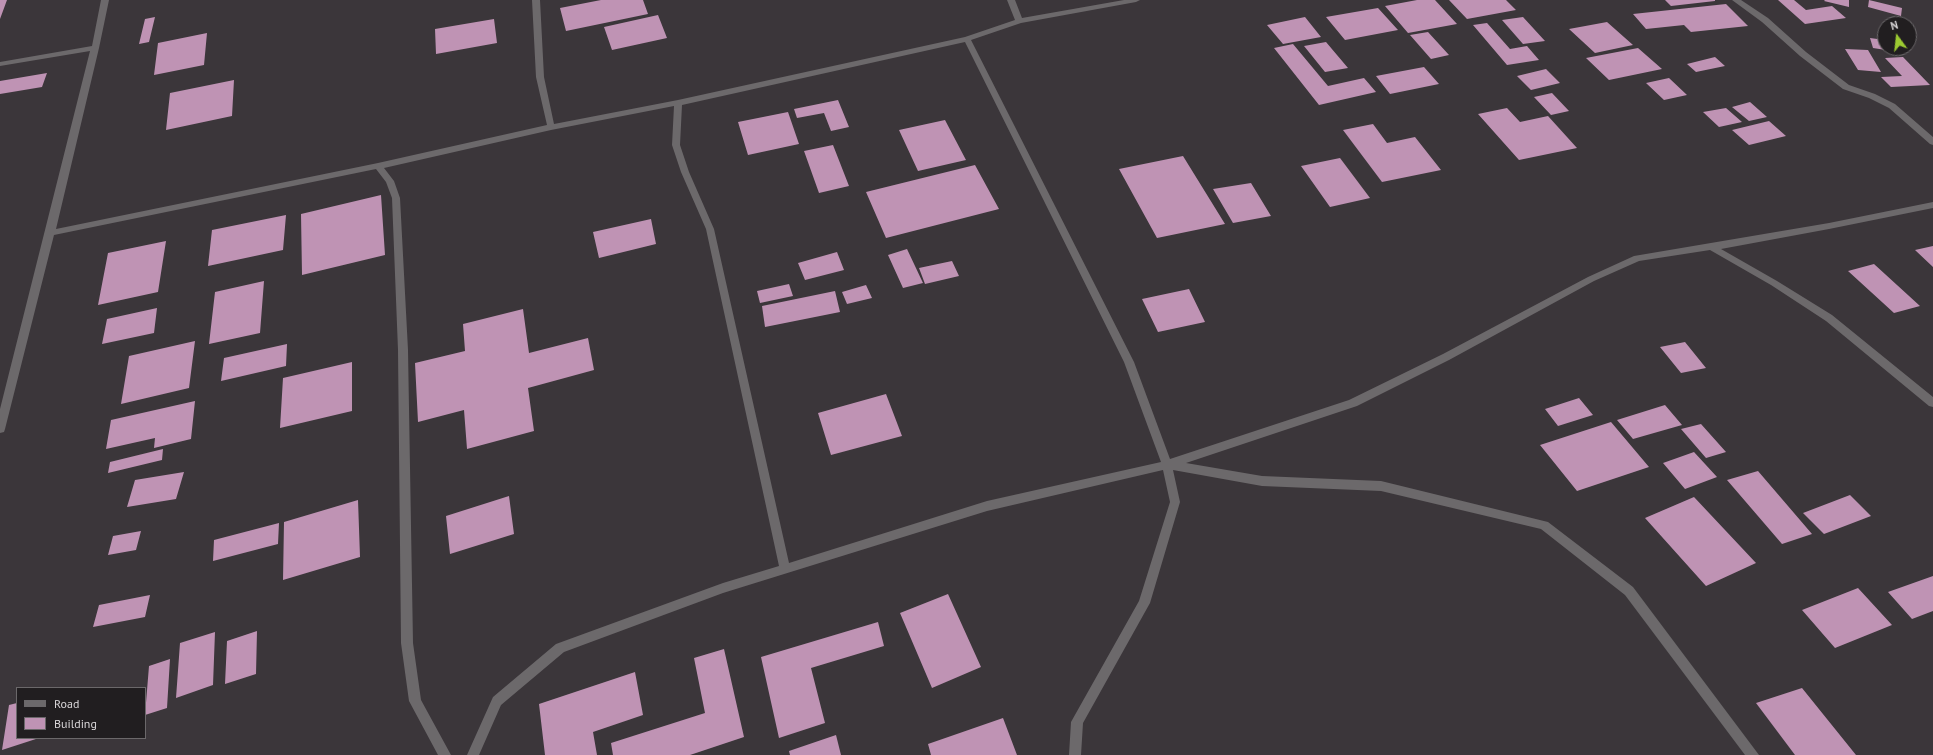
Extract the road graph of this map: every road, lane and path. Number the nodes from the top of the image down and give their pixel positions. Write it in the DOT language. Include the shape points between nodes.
graph roads {
  1 [pos="105,0"];
  2 [pos="536,0"];
  3 [pos="1012,0"];
  4 [pos="1136,0"];
  5 [pos="1736,0"];
  6 [pos="1019,21"];
  7 [pos="967,38"];
  8 [pos="95,48"];
  9 [pos="0,64"];
  10 [pos="678,103"];
  11 [pos="551,127"];
  12 [pos="1933,142"];
  13 [pos="378,166"];
  14 [pos="1933,205"];
  15 [pos="50,233"];
  16 [pos="1711,247"];
  17 [pos="1933,403"];
  18 [pos="0,429"];
  19 [pos="1167,465"];
  20 [pos="785,569"];
  21 [pos="444,755"];
  22 [pos="473,755"];
  23 [pos="1075,755"];
  24 [pos="1752,755"];
  1 -- 8 [label="street"];
  2 -- 11 [label="street" via="540,77"];
  3 -- 6 [label="street"];
  4 -- 6 [label="street"];
  5 -- 12 [label="street" via="1766,20 1803,54 1846,87 1892,106"];
  6 -- 7 [label="street"];
  7 -- 10 [label="street"];
  7 -- 19 [label="street" via="1129,362"];
  8 -- 9 [label="street"];
  8 -- 15 [label="street"];
  10 -- 11 [label="street"];
  10 -- 20 [label="street" via="676,145 710,229"];
  11 -- 13 [label="street"];
  13 -- 15 [label="street"];
  13 -- 21 [label="street" via="390,181 396,198 403,350 407,643 415,702"];
  14 -- 16 [label="street"];
  15 -- 18 [label="street"];
  16 -- 17 [label="street" via="1829,318"];
  16 -- 19 [label="street" via="1637,258 1353,403"];
  19 -- 20 [label="street" via="987,506"];
  19 -- 23 [label="street" via="1175,502 1144,603 1077,722"];
  19 -- 24 [label="street" via="1262,481 1380,486 1544,526 1629,590"];
  20 -- 22 [label="street" via="724,588 560,648 497,701"];
}
